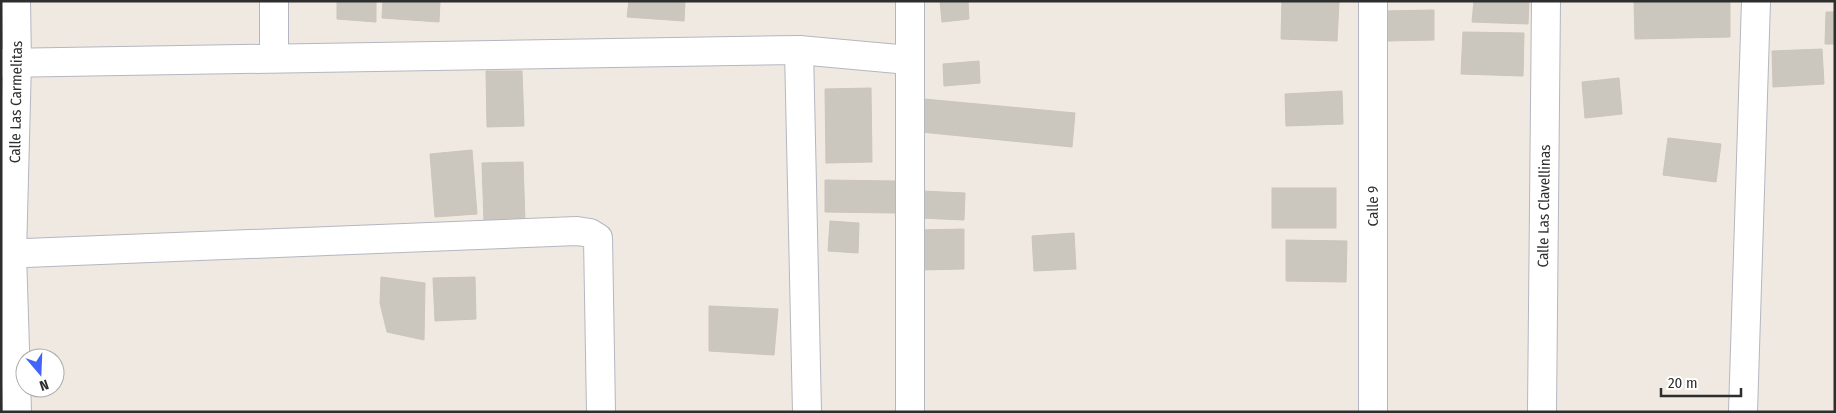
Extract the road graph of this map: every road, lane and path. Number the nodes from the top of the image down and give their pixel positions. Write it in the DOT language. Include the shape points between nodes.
graph roads {
  1 [pos="16,1"];
  2 [pos="274,1"];
  3 [pos="910,1"];
  4 [pos="1373,1"];
  5 [pos="1546,1"];
  6 [pos="1756,1"];
  7 [pos="799,50"];
  8 [pos="274,58"];
  9 [pos="908,60"];
  10 [pos="9,63"];
  11 [pos="7,254"];
  12 [pos="17,412"];
  13 [pos="601,412"];
  14 [pos="807,412"];
  15 [pos="910,412"];
  16 [pos="1373,412"];
  17 [pos="1542,412"];
  18 [pos="1744,412"];
  1 -- 10 [label="street, Calle Las Carmelitas"];
  2 -- 8 [label="street"];
  3 -- 9 [label="street"];
  4 -- 16 [label="street, Calle 9"];
  5 -- 17 [label="street, Calle Las Clavellinas"];
  6 -- 18 [label="street"];
  7 -- 8 [label="street"];
  7 -- 9 [label="street"];
  7 -- 14 [label="street"];
  8 -- 10 [label="street"];
  9 -- 15 [label="street"];
  10 -- 11 [label="street, Calle Las Carmelitas"];
  11 -- 12 [label="street, Calle Las Carmelitas"];
  11 -- 13 [label="street" via="590,233 598,238"];
}
